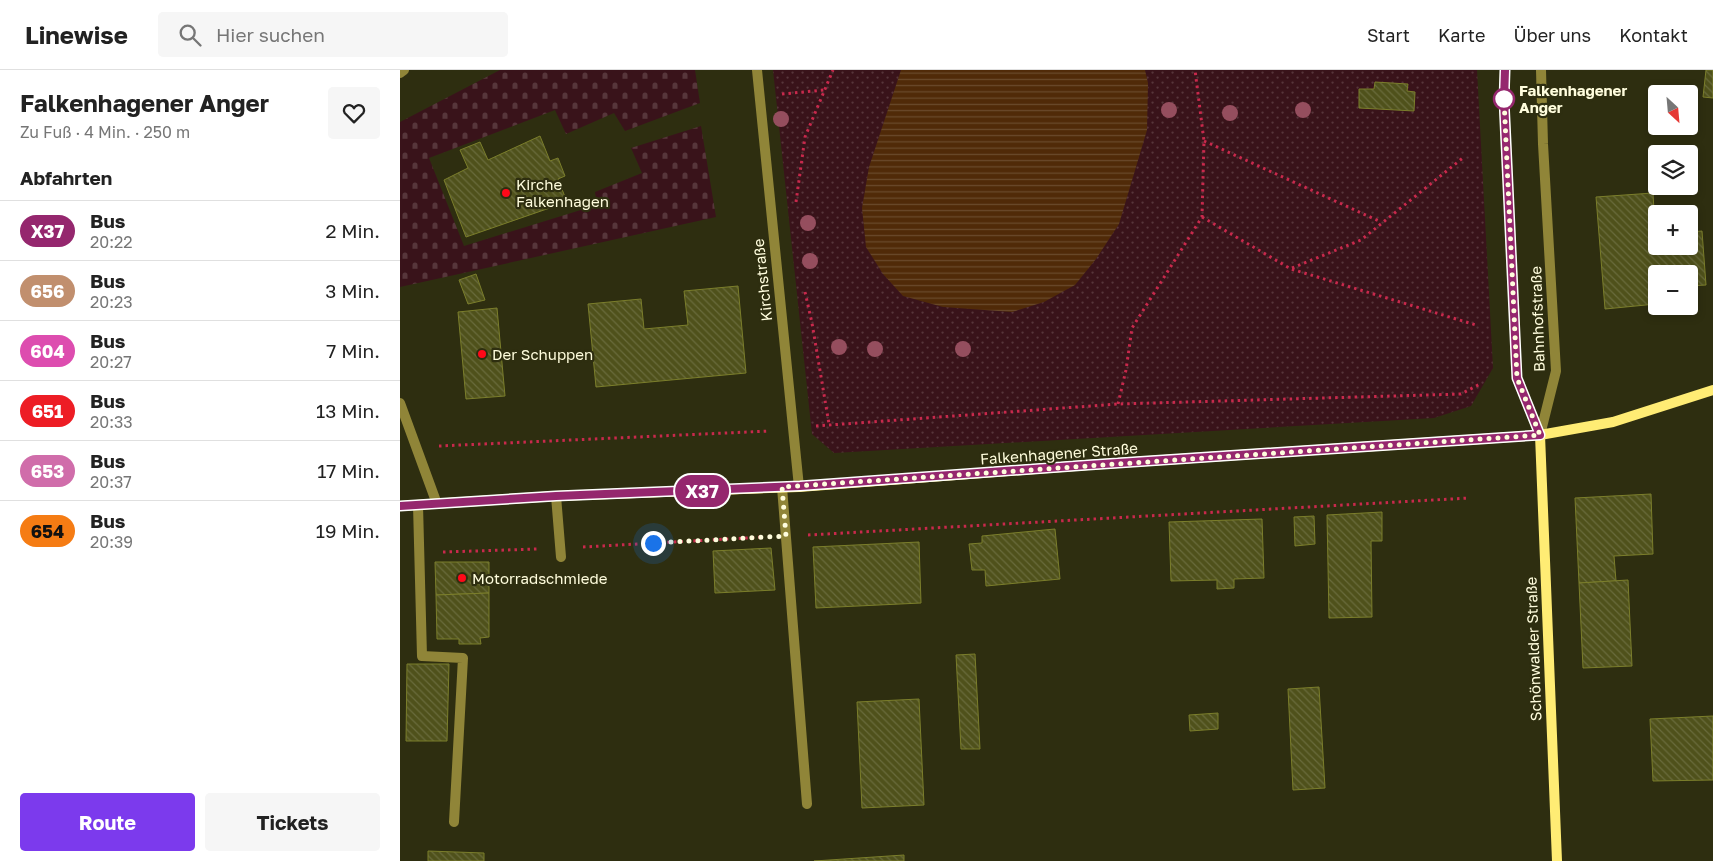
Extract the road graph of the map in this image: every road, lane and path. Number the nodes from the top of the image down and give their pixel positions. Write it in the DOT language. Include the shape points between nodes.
graph roads {
  1 [pos="404,70"];
  2 [pos="757,70"];
  3 [pos="833,70"];
  4 [pos="1194,70"];
  5 [pos="1505,70"];
  6 [pos="1541,70"];
  7 [pos="400,73"];
  8 [pos="824,90"];
  9 [pos="760,96"];
  10 [pos="1204,141"];
  11 [pos="1464,157"];
  12 [pos="795,208"];
  13 [pos="1202,217"];
  14 [pos="1381,222"];
  15 [pos="1291,269"];
  16 [pos="804,286"];
  17 [pos="1476,325"];
  18 [pos="1480,384"];
  19 [pos="1713,390"];
  20 [pos="400,403"];
  21 [pos="1118,404"];
  22 [pos="829,424"];
  23 [pos="793,430"];
  24 [pos="1540,435"];
  25 [pos="416,447"];
  26 [pos="800,486"];
  27 [pos="782,487"];
  28 [pos="556,496"];
  29 [pos="1469,498"];
  30 [pos="437,504"];
  31 [pos="418,505"];
  32 [pos="400,506"];
  33 [pos="786,536"];
  34 [pos="419,552"];
  35 [pos="561,553"];
  36 [pos="807,804"];
  37 [pos="454,822"];
  38 [pos="1557,861"];
  1 -- 7 [label="street"];
  2 -- 9 [label="street, Kirchstraße"];
  3 -- 8 [label="path"];
  4 -- 10 [label="path"];
  5 -- 24 [label="street, Bahnhofstraße" via="1517,378"];
  6 -- 24 [label="street, Bahnhofstraße" via="1556,371"];
  8 -- 9 [label="path"];
  8 -- 12 [label="path" via="805,137"];
  9 -- 23 [label="street, Kirchstraße"];
  10 -- 13 [label="path"];
  10 -- 14 [label="path"];
  11 -- 14 [label="path"];
  13 -- 15 [label="path"];
  13 -- 21 [label="path" via="1132,328"];
  14 -- 15 [label="path" via="1361,240"];
  15 -- 17 [label="path"];
  16 -- 22 [label="path"];
  18 -- 21 [label="path" via="1461,394"];
  19 -- 24 [label="main road, Falkenhagener Straße" via="1613,422"];
  20 -- 25 [label="street"];
  21 -- 22 [label="path"];
  22 -- 23 [label="path"];
  23 -- 25 [label="path"];
  23 -- 26 [label="street, Kirchstraße"];
  24 -- 26 [label="main road, Falkenhagener Straße"];
  24 -- 38 [label="main road, Schönwalder Straße"];
  25 -- 30 [label="street"];
  26 -- 27 [label="main road, Falkenhagener Straße"];
  27 -- 28 [label="main road, Falkenhagener Straße"];
  27 -- 33 [label="street"];
  28 -- 30 [label="main road, Falkenhagener Straße"];
  28 -- 35 [label="street"];
  29 -- 33 [label="path"];
  30 -- 31 [label="main road, Falkenhagener Straße"];
  31 -- 32 [label="main road, Falkenhagener Straße"];
  31 -- 34 [label="street"];
  33 -- 35 [label="path"];
  33 -- 36 [label="street"];
  34 -- 35 [label="path"];
  34 -- 37 [label="street" via="422,656 463,658"];
}
